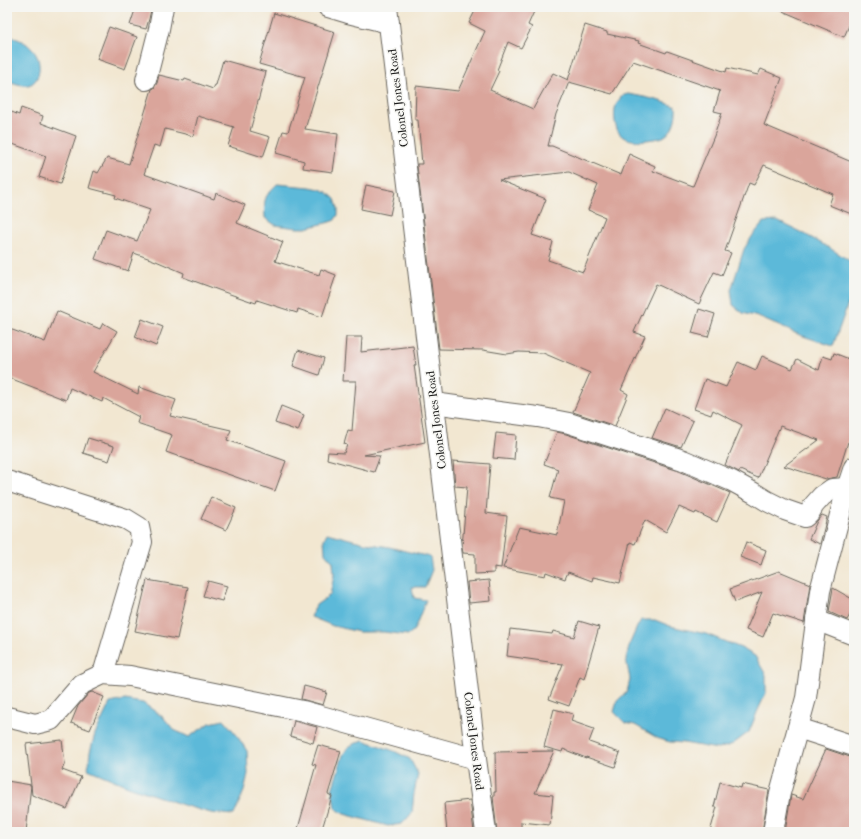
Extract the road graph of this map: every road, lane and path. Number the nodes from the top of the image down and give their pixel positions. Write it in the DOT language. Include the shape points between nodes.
graph roads {
  1 [pos="163,7"];
  2 [pos="328,7"];
  3 [pos="388,15"];
  4 [pos="146,80"];
  5 [pos="434,403"];
  6 [pos="854,467"];
  7 [pos="7,481"];
  8 [pos="847,488"];
  9 [pos="816,620"];
  10 [pos="854,634"];
  11 [pos="103,674"];
  12 [pos="7,718"];
  13 [pos="798,728"];
  14 [pos="854,746"];
  15 [pos="476,759"];
  16 [pos="486,832"];
  17 [pos="773,832"];
  1 -- 4 [label="street"];
  2 -- 3 [label="street" via="348,13"];
  3 -- 5 [label="street, Colonel Jones Road"];
  5 -- 8 [label="street" via="569,423 683,460 732,481 784,510 804,517 822,496 832,489"];
  5 -- 15 [label="street, Colonel Jones Road"];
  6 -- 8 [label="street"];
  7 -- 11 [label="street" via="126,519 139,526 142,542"];
  8 -- 9 [label="street" via="820,590"];
  9 -- 10 [label="street"];
  9 -- 13 [label="street" via="806,698"];
  11 -- 12 [label="street" via="82,684 51,720 35,724"];
  11 -- 15 [label="street" via="130,676 303,711"];
  13 -- 14 [label="street"];
  13 -- 17 [label="street" via="780,793"];
  15 -- 16 [label="street, Colonel Jones Road"];
}
